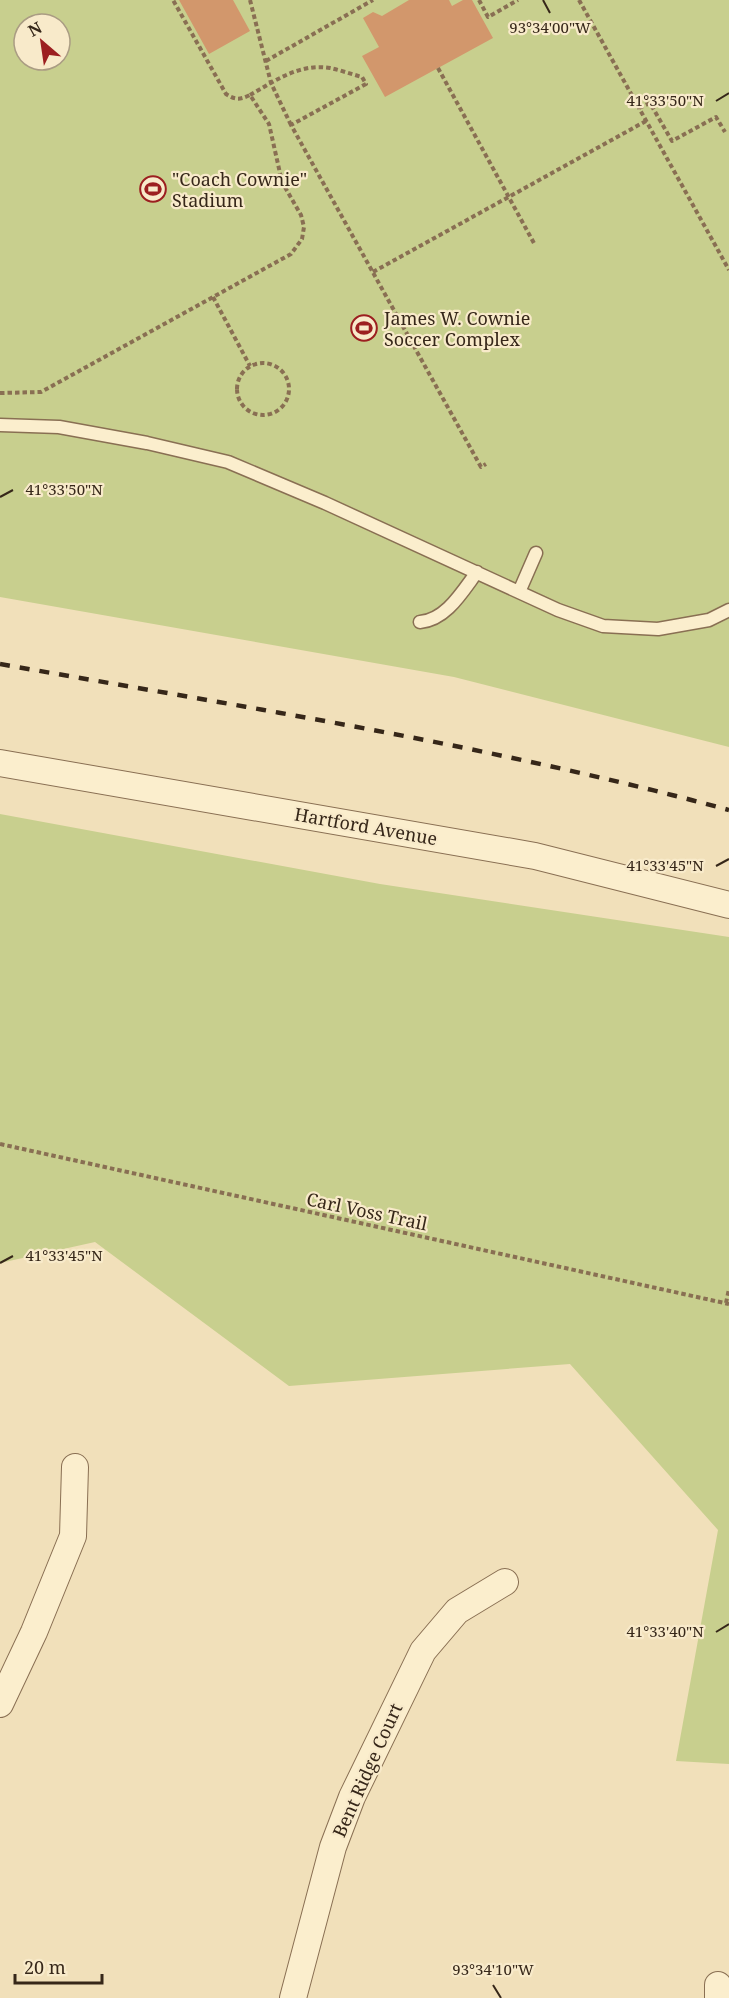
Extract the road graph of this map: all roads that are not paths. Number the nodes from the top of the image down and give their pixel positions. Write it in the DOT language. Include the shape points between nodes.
graph roads {
  1 [pos="0,425"];
  2 [pos="536,553"];
  3 [pos="477,572"];
  4 [pos="519,592"];
  5 [pos="729,610"];
  6 [pos="420,622"];
  7 [pos="0,763"];
  8 [pos="729,905"];
  9 [pos="75,1467"];
  10 [pos="505,1582"];
  11 [pos="0,1704"];
  12 [pos="293,1998"];
  1 -- 3 [label="lane" via="70,429 228,462"];
  2 -- 4 [label="lane"];
  3 -- 4 [label="lane"];
  3 -- 6 [label="lane" via="455,602 431,621"];
  4 -- 5 [label="lane" via="603,626 658,629 709,620"];
  7 -- 8 [label="street, Hartford Avenue" via="535,855"];
  9 -- 11 [label="street" via="74,1536"];
  10 -- 12 [label="street, Bent Ridge Court" via="457,1611 423,1651 352,1797 333,1847"];
}
